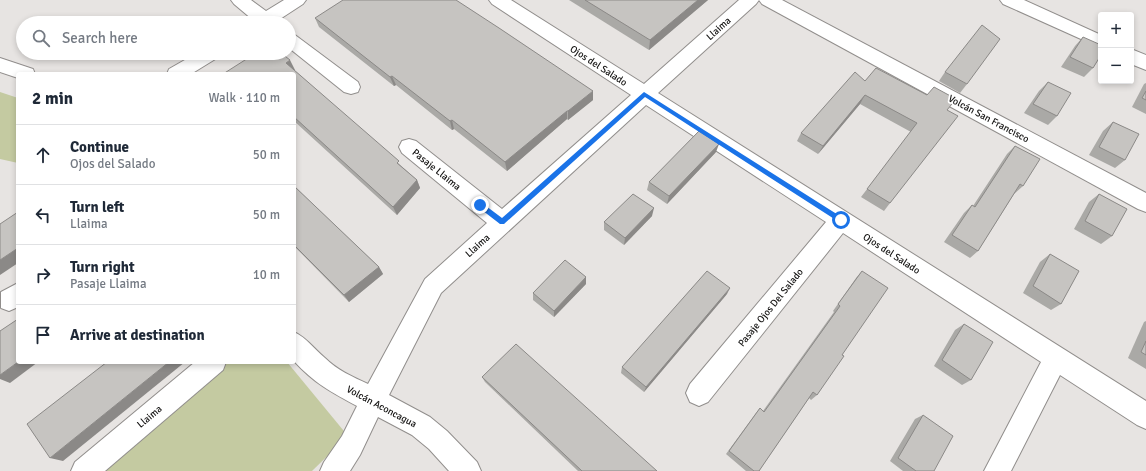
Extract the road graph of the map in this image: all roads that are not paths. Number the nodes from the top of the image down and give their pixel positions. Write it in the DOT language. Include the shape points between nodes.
graph roads {
  1 [pos="240,0"];
  2 [pos="297,0"];
  3 [pos="498,0"];
  4 [pos="750,0"];
  5 [pos="768,0"];
  6 [pos="1009,0"];
  7 [pos="257,16"];
  8 [pos="273,16"];
  9 [pos="1098,41"];
  10 [pos="296,44"];
  11 [pos="1134,57"];
  12 [pos="199,60"];
  13 [pos="1146,63"];
  14 [pos="0,65"];
  15 [pos="20,72"];
  16 [pos="179,72"];
  17 [pos="351,87"];
  18 [pos="644,94"];
  19 [pos="409,147"];
  20 [pos="1146,202"];
  21 [pos="841,220"];
  22 [pos="502,222"];
  23 [pos="296,346"];
  24 [pos="1056,358"];
  25 [pos="212,364"];
  26 [pos="699,393"];
  27 [pos="373,400"];
  28 [pos="1146,416"];
  29 [pos="84,471"];
  30 [pos="333,471"];
  31 [pos="468,471"];
  32 [pos="997,471"];
  1 -- 7 [label="street"];
  2 -- 8 [label="street"];
  3 -- 18 [label="street, Ojos del Salado"];
  4 -- 18 [label="street, Llaima"];
  5 -- 20 [label="street, Volcán San Francisco"];
  6 -- 9 [label="street"];
  10 -- 17 [label="street"];
  11 -- 13 [label="street"];
  12 -- 16 [label="street"];
  14 -- 15 [label="street"];
  18 -- 21 [label="street, Ojos del Salado"];
  18 -- 22 [label="street, Llaima"];
  19 -- 22 [label="street, Pasaje Llaima"];
  21 -- 24 [label="street, Ojos del Salado"];
  21 -- 26 [label="street, Pasaje Ojos Del Salado"];
  22 -- 27 [label="street, Llaima" via="433,286"];
  23 -- 27 [label="street, Volcán Aconcagua" via="332,379"];
  24 -- 28 [label="street, Ojos del Salado"];
  24 -- 32 [label="street"];
  25 -- 29 [label="street, Llaima"];
  27 -- 30 [label="street, Llaima" via="355,439"];
  27 -- 31 [label="street, Volcán Aconcagua" via="421,426"];
}
